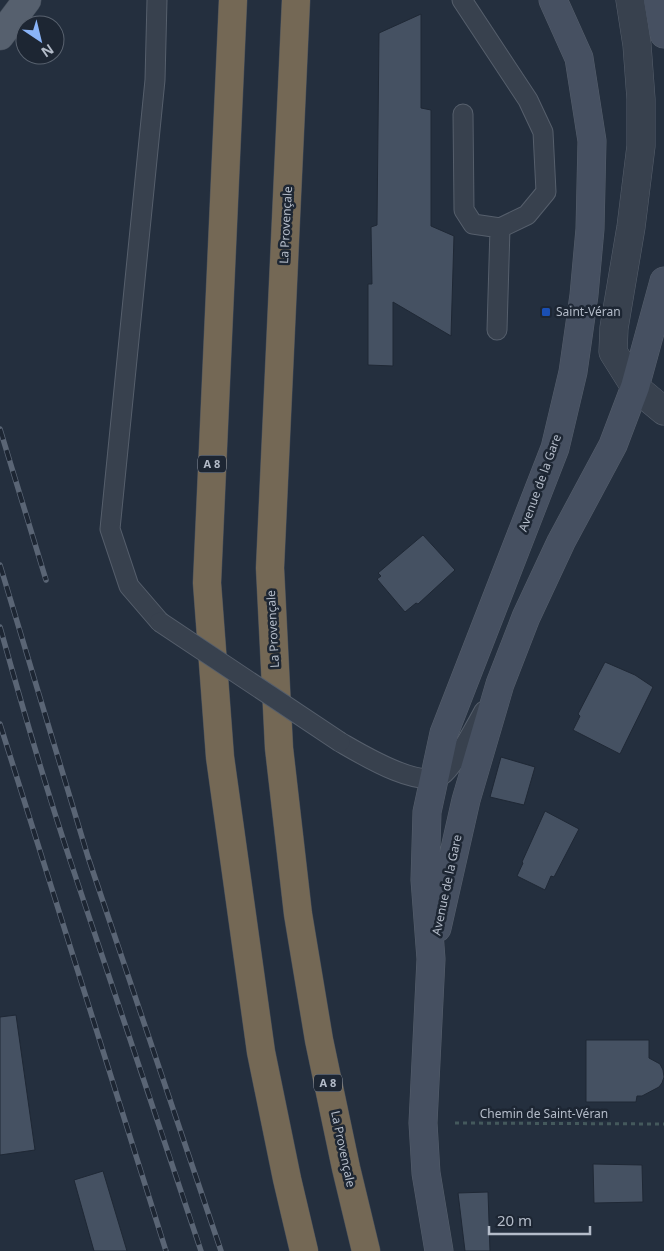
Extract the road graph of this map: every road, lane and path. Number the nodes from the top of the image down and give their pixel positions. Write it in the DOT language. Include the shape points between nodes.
graph roads {
  1 [pos="27,0"];
  2 [pos="157,0"];
  3 [pos="232,0"];
  4 [pos="296,0"];
  5 [pos="462,0"];
  6 [pos="553,0"];
  7 [pos="630,0"];
  8 [pos="658,0"];
  9 [pos="664,34"];
  10 [pos="0,36"];
  11 [pos="463,114"];
  12 [pos="500,228"];
  13 [pos="664,281"];
  14 [pos="497,330"];
  15 [pos="635,387"];
  16 [pos="664,411"];
  17 [pos="500,684"];
  18 [pos="434,778"];
  19 [pos="431,959"];
  20 [pos="423,1123"];
  21 [pos="664,1124"];
  22 [pos="304,1251"];
  23 [pos="366,1251"];
  24 [pos="439,1251"];
  1 -- 10 [label="main road"];
  2 -- 18 [label="lane, bridge" via="154,80 110,530 129,586 160,622 340,742 386,767 414,777"];
  3 -- 22 [label="highway, A 8" via="207,583 220,756 262,1052"];
  4 -- 23 [label="highway, La Provençale / A 8" via="270,568 279,748 298,914 318,1031"];
  5 -- 12 [label="lane" via="528,100 543,132 546,192 527,215"];
  6 -- 18 [label="main road, Avenue de la Gare" via="579,58 592,141 589,239 573,372 555,448 444,734"];
  7 -- 15 [label="street" via="641,99 641,146 613,352"];
  8 -- 9 [label="main road"];
  11 -- 12 [label="lane" via="464,210 473,224"];
  12 -- 14 [label="lane"];
  13 -- 15 [label="main road, Avenue de la Gare"];
  15 -- 16 [label="street"];
  15 -- 17 [label="main road, Avenue de la Gare" via="613,445 561,542"];
  17 -- 18 [label="lane" via="458,756 444,775"];
  17 -- 19 [label="main road, Avenue de la Gare" via="466,800"];
  18 -- 19 [label="main road, Avenue de la Gare" via="427,812 425,880"];
  19 -- 20 [label="main road, Avenue de la Gare"];
  20 -- 21 [label="path, Chemin de Saint-Véran"];
  20 -- 24 [label="main road, Avenue de la Gare" via="426,1173"];
}
